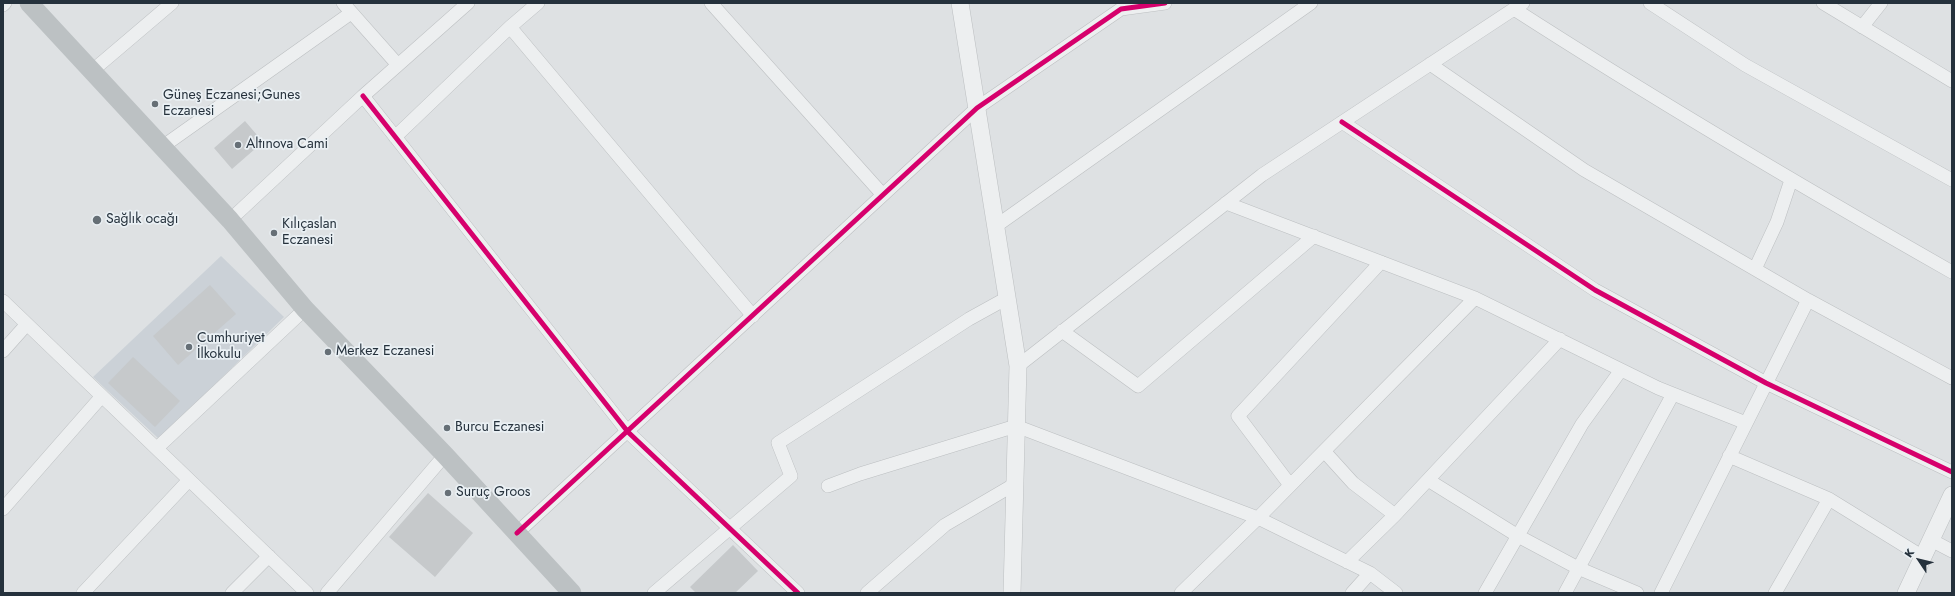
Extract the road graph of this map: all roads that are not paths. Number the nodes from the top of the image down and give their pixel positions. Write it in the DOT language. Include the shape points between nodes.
graph roads {
  1 [pos="6,3"];
  2 [pos="29,3"];
  3 [pos="172,3"];
  4 [pos="468,3"];
  5 [pos="538,3"];
  6 [pos="711,3"];
  7 [pos="960,3"];
  8 [pos="1165,3"];
  9 [pos="1311,3"];
  10 [pos="1650,3"];
  11 [pos="1823,3"];
  12 [pos="1881,3"];
  13 [pos="3,5"];
  14 [pos="1518,6"];
  15 [pos="347,8"];
  16 [pos="510,27"];
  17 [pos="1862,27"];
  18 [pos="1430,64"];
  19 [pos="398,65"];
  20 [pos="92,71"];
  21 [pos="1952,81"];
  22 [pos="363,96"];
  23 [pos="977,108"];
  24 [pos="1342,122"];
  25 [pos="395,137"];
  26 [pos="162,147"];
  27 [pos="1790,180"];
  28 [pos="1952,180"];
  29 [pos="883,195"];
  30 [pos="1226,203"];
  31 [pos="230,220"];
  32 [pos="996,226"];
  33 [pos="1314,236"];
  34 [pos="1381,262"];
  35 [pos="1755,269"];
  36 [pos="1952,272"];
  37 [pos="1007,298"];
  38 [pos="1475,298"];
  39 [pos="1808,300"];
  40 [pos="3,301"];
  41 [pos="305,309"];
  42 [pos="753,316"];
  43 [pos="27,324"];
  44 [pos="1062,331"];
  45 [pos="1560,339"];
  46 [pos="3,350"];
  47 [pos="1018,366"];
  48 [pos="1621,370"];
  49 [pos="1952,378"];
  50 [pos="1766,383"];
  51 [pos="1673,394"];
  52 [pos="102,396"];
  53 [pos="1746,423"];
  54 [pos="1016,426"];
  55 [pos="628,432"];
  56 [pos="156,448"];
  57 [pos="1324,451"];
  58 [pos="445,455"];
  59 [pos="1729,456"];
  60 [pos="1952,472"];
  61 [pos="189,480"];
  62 [pos="1428,480"];
  63 [pos="1015,484"];
  64 [pos="1290,485"];
  65 [pos="828,486"];
  66 [pos="1952,495"];
  67 [pos="1828,499"];
  68 [pos="3,509"];
  69 [pos="1395,515"];
  70 [pos="1258,518"];
  71 [pos="731,528"];
  72 [pos="517,533"];
  73 [pos="1518,536"];
  74 [pos="1931,540"];
  75 [pos="1952,551"];
  76 [pos="269,556"];
  77 [pos="1923,557"];
  78 [pos="1347,562"];
  79 [pos="1578,568"];
  80 [pos="1370,573"];
  81 [pos="83,593"];
  82 [pos="232,593"];
  83 [pos="307,593"];
  84 [pos="327,593"];
  85 [pos="572,593"];
  86 [pos="654,593"];
  87 [pos="798,593"];
  88 [pos="867,593"];
  89 [pos="1012,593"];
  90 [pos="1181,593"];
  91 [pos="1352,593"];
  92 [pos="1396,593"];
  93 [pos="1485,593"];
  94 [pos="1565,593"];
  95 [pos="1637,593"];
  96 [pos="1661,593"];
  97 [pos="1775,593"];
  98 [pos="1906,593"];
  1 -- 13 [label="street"];
  2 -- 20 [label="main road"];
  3 -- 20 [label="street"];
  4 -- 19 [label="street"];
  5 -- 16 [label="street"];
  6 -- 29 [label="street"];
  7 -- 23 [label="street"];
  8 -- 23 [label="street" via="1121,9"];
  9 -- 32 [label="street"];
  10 -- 28 [label="street" via="1745,65"];
  11 -- 17 [label="street"];
  12 -- 17 [label="street"];
  14 -- 18 [label="street"];
  14 -- 27 [label="street" via="1621,78"];
  15 -- 19 [label="street"];
  15 -- 26 [label="street"];
  16 -- 25 [label="street"];
  16 -- 42 [label="street"];
  17 -- 21 [label="street"];
  18 -- 24 [label="street"];
  18 -- 35 [label="street" via="1584,170"];
  19 -- 22 [label="street"];
  20 -- 26 [label="main road"];
  22 -- 25 [label="street"];
  22 -- 31 [label="street"];
  23 -- 29 [label="street"];
  23 -- 32 [label="street"];
  24 -- 30 [label="street" via="1262,175"];
  24 -- 50 [label="street" via="1595,290"];
  25 -- 55 [label="street"];
  26 -- 31 [label="main road"];
  27 -- 35 [label="street" via="1777,222"];
  27 -- 36 [label="street"];
  29 -- 42 [label="street"];
  30 -- 33 [label="street"];
  30 -- 44 [label="street"];
  31 -- 41 [label="main road"];
  32 -- 37 [label="street"];
  33 -- 34 [label="street"];
  33 -- 44 [label="street" via="1138,386"];
  34 -- 38 [label="street"];
  34 -- 64 [label="street" via="1238,416"];
  35 -- 39 [label="street"];
  37 -- 47 [label="street"];
  37 -- 71 [label="street" via="969,319 778,443 792,476"];
  38 -- 45 [label="street"];
  38 -- 57 [label="street"];
  39 -- 49 [label="street"];
  39 -- 50 [label="street"];
  40 -- 43 [label="street"];
  41 -- 56 [label="street"];
  41 -- 58 [label="main road"];
  42 -- 55 [label="street"];
  43 -- 46 [label="street"];
  43 -- 52 [label="street"];
  44 -- 47 [label="street"];
  45 -- 48 [label="street"];
  45 -- 62 [label="street"];
  47 -- 54 [label="street"];
  48 -- 51 [label="street"];
  48 -- 73 [label="street" via="1582,424"];
  50 -- 53 [label="street"];
  50 -- 60 [label="street"];
  51 -- 53 [label="street"];
  51 -- 79 [label="street"];
  52 -- 56 [label="street"];
  52 -- 68 [label="street"];
  53 -- 59 [label="street"];
  54 -- 63 [label="street"];
  54 -- 65 [label="street"];
  54 -- 70 [label="street"];
  55 -- 71 [label="street"];
  55 -- 72 [label="street"];
  56 -- 61 [label="street"];
  57 -- 64 [label="street"];
  57 -- 69 [label="street" via="1353,483"];
  58 -- 72 [label="main road"];
  58 -- 84 [label="street"];
  59 -- 67 [label="street"];
  59 -- 96 [label="street"];
  61 -- 76 [label="street"];
  61 -- 81 [label="street"];
  62 -- 69 [label="street"];
  62 -- 73 [label="street"];
  63 -- 88 [label="street" via="945,525"];
  63 -- 89 [label="street"];
  64 -- 70 [label="street"];
  66 -- 74 [label="street"];
  67 -- 77 [label="street"];
  67 -- 97 [label="street"];
  69 -- 78 [label="street"];
  70 -- 78 [label="street"];
  70 -- 90 [label="street"];
  71 -- 86 [label="street"];
  71 -- 87 [label="street"];
  72 -- 85 [label="main road"];
  73 -- 79 [label="street"];
  73 -- 93 [label="street"];
  74 -- 75 [label="street"];
  74 -- 77 [label="street"];
  76 -- 82 [label="street"];
  76 -- 83 [label="street"];
  77 -- 98 [label="street"];
  78 -- 80 [label="street"];
  79 -- 94 [label="street"];
  79 -- 95 [label="street"];
  80 -- 91 [label="street"];
  80 -- 92 [label="street"];
}
